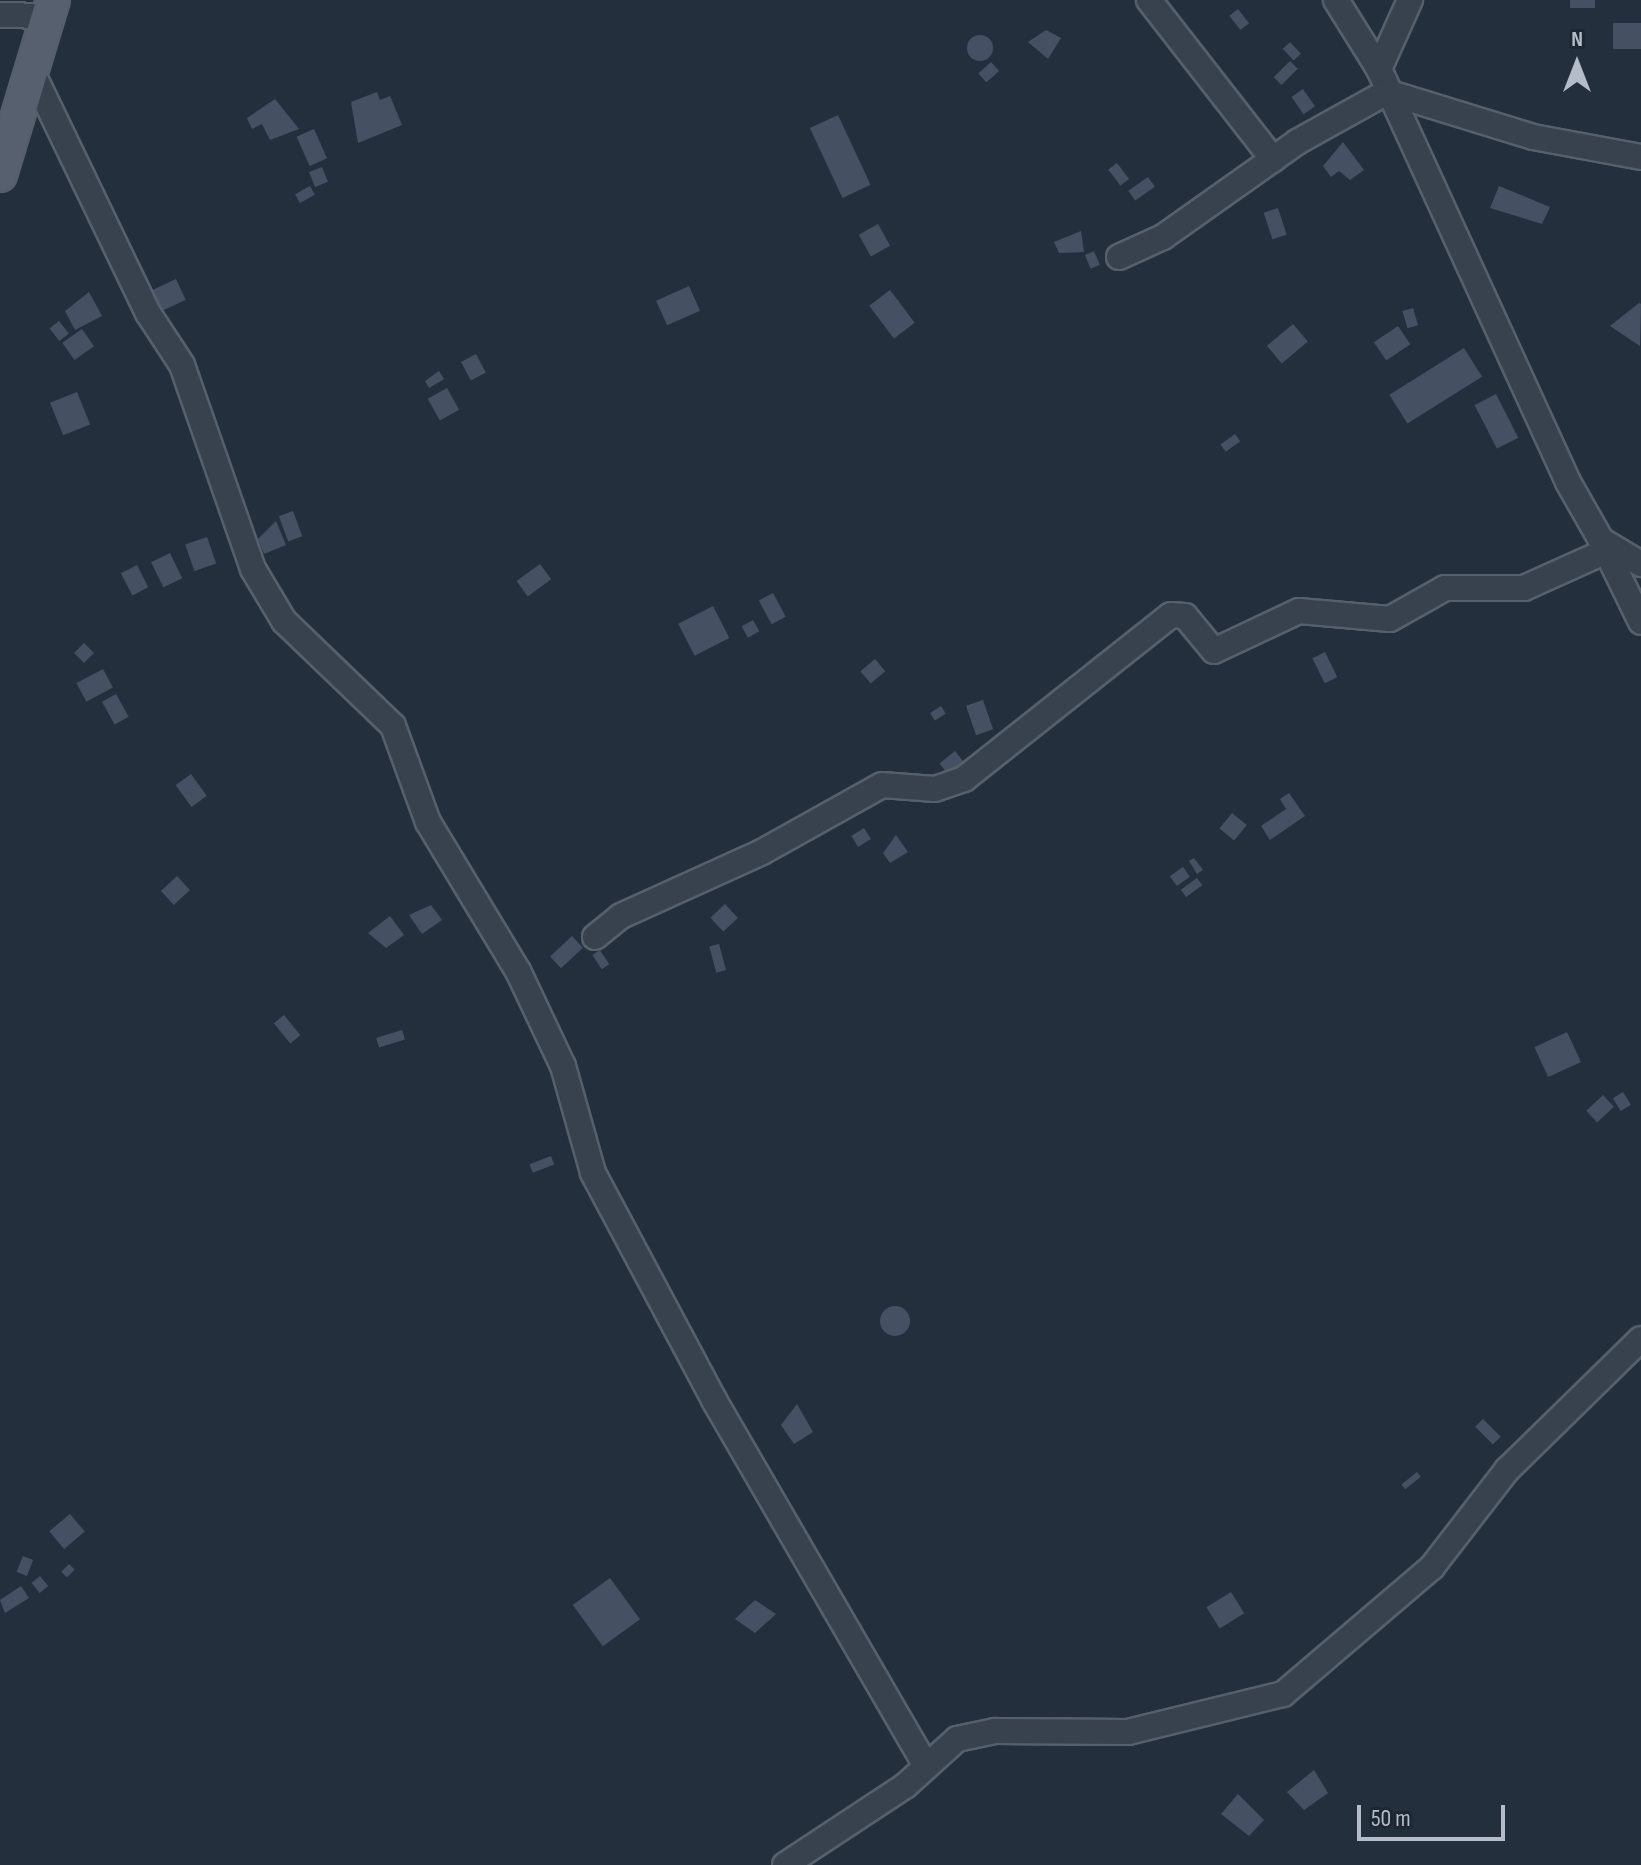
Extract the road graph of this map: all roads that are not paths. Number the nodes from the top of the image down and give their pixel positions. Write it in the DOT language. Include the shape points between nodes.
graph roads {
  1 [pos="1149,0"];
  2 [pos="1336,0"];
  3 [pos="1410,0"];
  4 [pos="51,8"];
  5 [pos="0,15"];
  6 [pos="31,70"];
  7 [pos="1383,81"];
  8 [pos="1641,157"];
  9 [pos="1273,159"];
  10 [pos="0,175"];
  11 [pos="1119,257"];
  12 [pos="1602,546"];
  13 [pos="1641,564"];
  14 [pos="1641,622"];
  15 [pos="595,937"];
  16 [pos="1641,1339"];
  17 [pos="926,1766"];
  18 [pos="785,1865"];
  1 -- 9 [label="street"];
  2 -- 7 [label="street"];
  3 -- 7 [label="street"];
  4 -- 5 [label="street"];
  4 -- 6 [label="main road"];
  6 -- 10 [label="main road"];
  6 -- 17 [label="street" via="148,313 182,365 253,569 284,621 393,726 434,834 518,971 563,1066 593,1173 714,1400"];
  7 -- 8 [label="street" via="1533,137"];
  7 -- 9 [label="street"];
  7 -- 12 [label="street"];
  9 -- 11 [label="street" via="1163,237"];
  12 -- 13 [label="street"];
  12 -- 14 [label="street"];
  12 -- 15 [label="street" via="1524,588 1445,588 1390,619 1299,611 1214,651 1185,616 1171,615 964,779 935,789 882,785 762,852 621,916"];
  16 -- 17 [label="street" via="1507,1470 1432,1567 1283,1694 1128,1732 974,1733"];
  17 -- 18 [label="street"];
}
